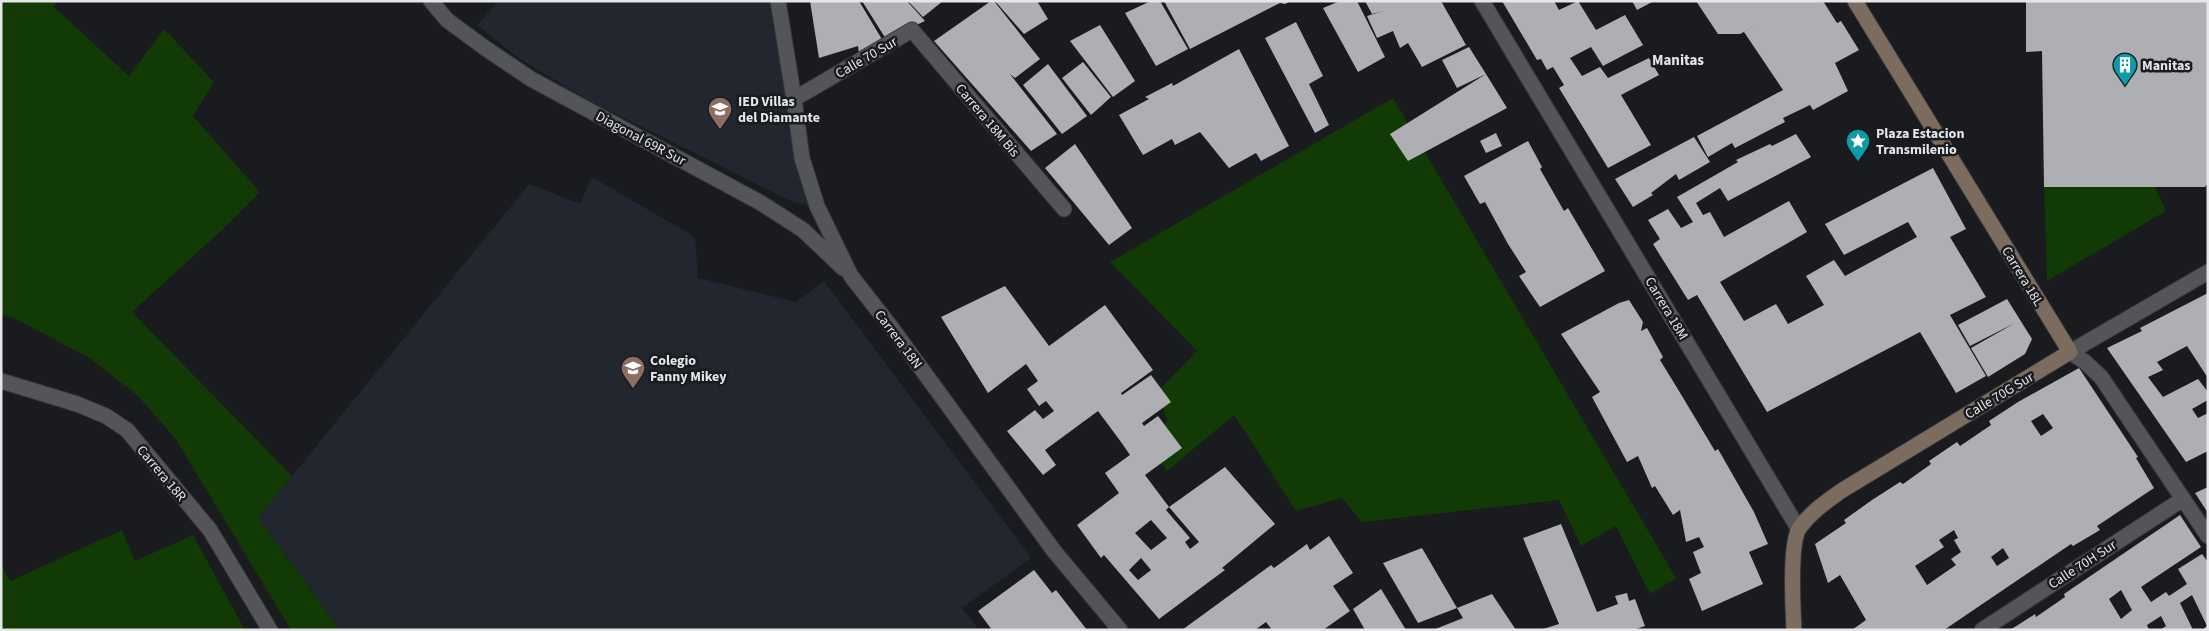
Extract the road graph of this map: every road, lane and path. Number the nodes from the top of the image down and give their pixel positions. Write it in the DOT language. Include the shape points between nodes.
graph roads {
  1 [pos="431,1"];
  2 [pos="778,1"];
  3 [pos="1482,1"];
  4 [pos="1855,1"];
  5 [pos="912,30"];
  6 [pos="794,99"];
  7 [pos="1064,209"];
  8 [pos="2208,272"];
  9 [pos="850,276"];
  10 [pos="2070,352"];
  11 [pos="1,382"];
  12 [pos="2183,499"];
  13 [pos="1798,528"];
  14 [pos="2208,536"];
  15 [pos="270,630"];
  16 [pos="1120,630"];
  17 [pos="1794,630"];
  18 [pos="1982,630"];
  1 -- 9 [label="street, Diagonal 69R Sur" via="447,20 531,79 761,203 803,230"];
  2 -- 6 [label="street, Carrera 18N"];
  3 -- 13 [label="street, Carrera 18M"];
  4 -- 10 [label="street, Carrera 18L"];
  5 -- 6 [label="street, Calle 70 Sur"];
  5 -- 7 [label="street, Carrera 18M Bis"];
  6 -- 9 [label="street, Carrera 18N" via="802,158 817,206"];
  8 -- 10 [label="street, Calle 70G Sur"];
  9 -- 16 [label="street, Carrera 18N" via="891,327 1054,551"];
  10 -- 12 [label="street, Carrera 18L" via="2101,377"];
  10 -- 13 [label="street, Calle 70G Sur" via="1841,491 1816,509"];
  11 -- 15 [label="street, Carrera 18R" via="77,404 106,416 127,430 210,530"];
  12 -- 14 [label="street, Carrera 18L"];
  12 -- 18 [label="street, Calle 70H Sur"];
  13 -- 17 [label="street" via="1791,591"];
}
